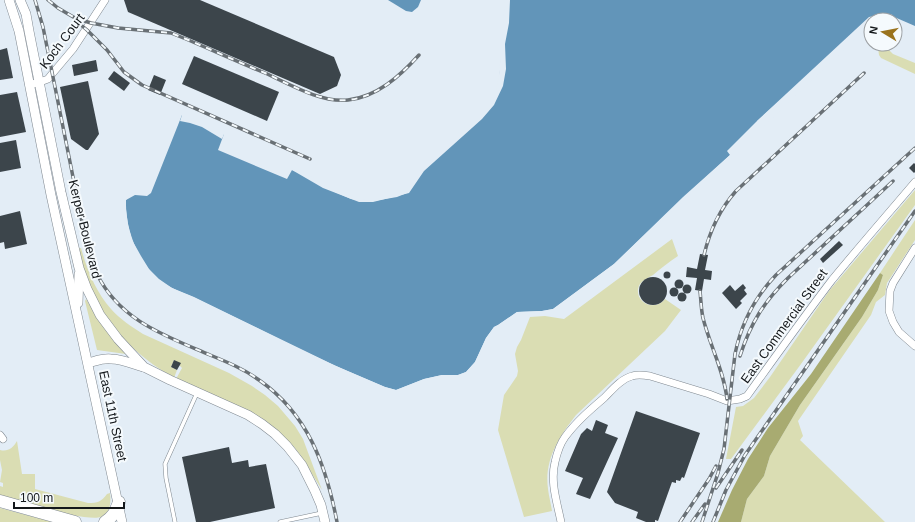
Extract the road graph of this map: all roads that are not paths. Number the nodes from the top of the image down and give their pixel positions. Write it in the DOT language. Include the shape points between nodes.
graph roads {
  1 [pos="8,0"];
  2 [pos="20,0"];
  3 [pos="105,0"];
  4 [pos="40,82"];
  5 [pos="29,85"];
  6 [pos="915,182"];
  7 [pos="915,248"];
  8 [pos="79,268"];
  9 [pos="77,316"];
  10 [pos="915,346"];
  11 [pos="88,363"];
  12 [pos="144,367"];
  13 [pos="197,393"];
  14 [pos="0,501"];
  15 [pos="119,502"];
  16 [pos="324,518"];
  17 [pos="75,522"];
  18 [pos="105,522"];
  19 [pos="122,522"];
  20 [pos="175,522"];
  21 [pos="280,522"];
  22 [pos="561,522"];
  1 -- 5 [label="main road, Kerper Boulevard" via="19,31"];
  2 -- 4 [label="main road, Kerper Boulevard" via="27,20"];
  3 -- 4 [label="street, Koch Court" via="74,49 48,79"];
  4 -- 5 [label="street, Koch Court"];
  4 -- 8 [label="main road, Kerper Boulevard"];
  5 -- 9 [label="main road, Kerper Boulevard"];
  6 -- 22 [label="street, East Commercial Street" via="832,281 747,396 727,401 642,374 625,379 590,410 565,438 555,461 553,482"];
  7 -- 10 [label="street" via="893,282 889,311 899,332"];
  8 -- 9 [label="main road"];
  8 -- 12 [label="main road, Kerper Boulevard" via="100,315"];
  9 -- 11 [label="main road, East 11th Street"];
  11 -- 12 [label="main road" via="111,358"];
  11 -- 15 [label="main road, East 11th Street"];
  12 -- 13 [label="main road, Kerper Boulevard"];
  13 -- 16 [label="main road, Kerper Boulevard" via="248,415 288,446 309,478"];
  13 -- 20 [label="lane" via="165,464"];
  14 -- 17 [label="highway"];
  15 -- 18 [label="highway" via="111,518"];
  15 -- 19 [label="main road, East 11th Street"];
  16 -- 21 [label="lane"];
}
